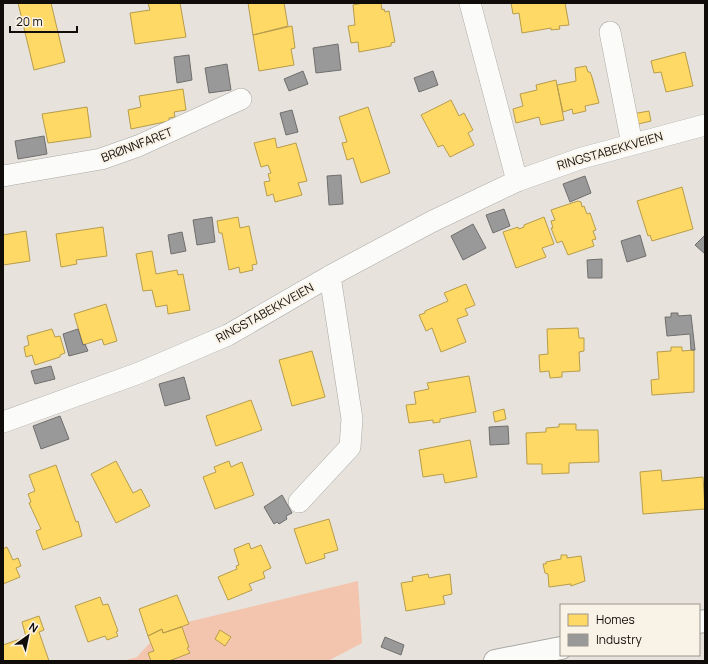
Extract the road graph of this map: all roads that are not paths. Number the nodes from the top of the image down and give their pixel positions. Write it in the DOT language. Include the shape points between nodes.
graph roads {
  1 [pos="470,3"];
  2 [pos="610,32"];
  3 [pos="241,100"];
  4 [pos="705,125"];
  5 [pos="632,144"];
  6 [pos="3,176"];
  7 [pos="517,181"];
  8 [pos="330,276"];
  9 [pos="3,422"];
  10 [pos="299,502"];
  11 [pos="560,648"];
  12 [pos="495,661"];
  1 -- 7 [label="street"];
  2 -- 5 [label="street"];
  3 -- 6 [label="street, BRØNNFARET" via="187,125 101,159"];
  4 -- 5 [label="street, RINGSTABEKKVEIEN"];
  5 -- 7 [label="street, RINGSTABEKKVEIEN"];
  7 -- 8 [label="street, RINGSTABEKKVEIEN" via="431,222"];
  8 -- 9 [label="street, RINGSTABEKKVEIEN" via="228,335 139,373"];
  8 -- 10 [label="street" via="352,419 350,447"];
  11 -- 12 [label="main road"];
}
